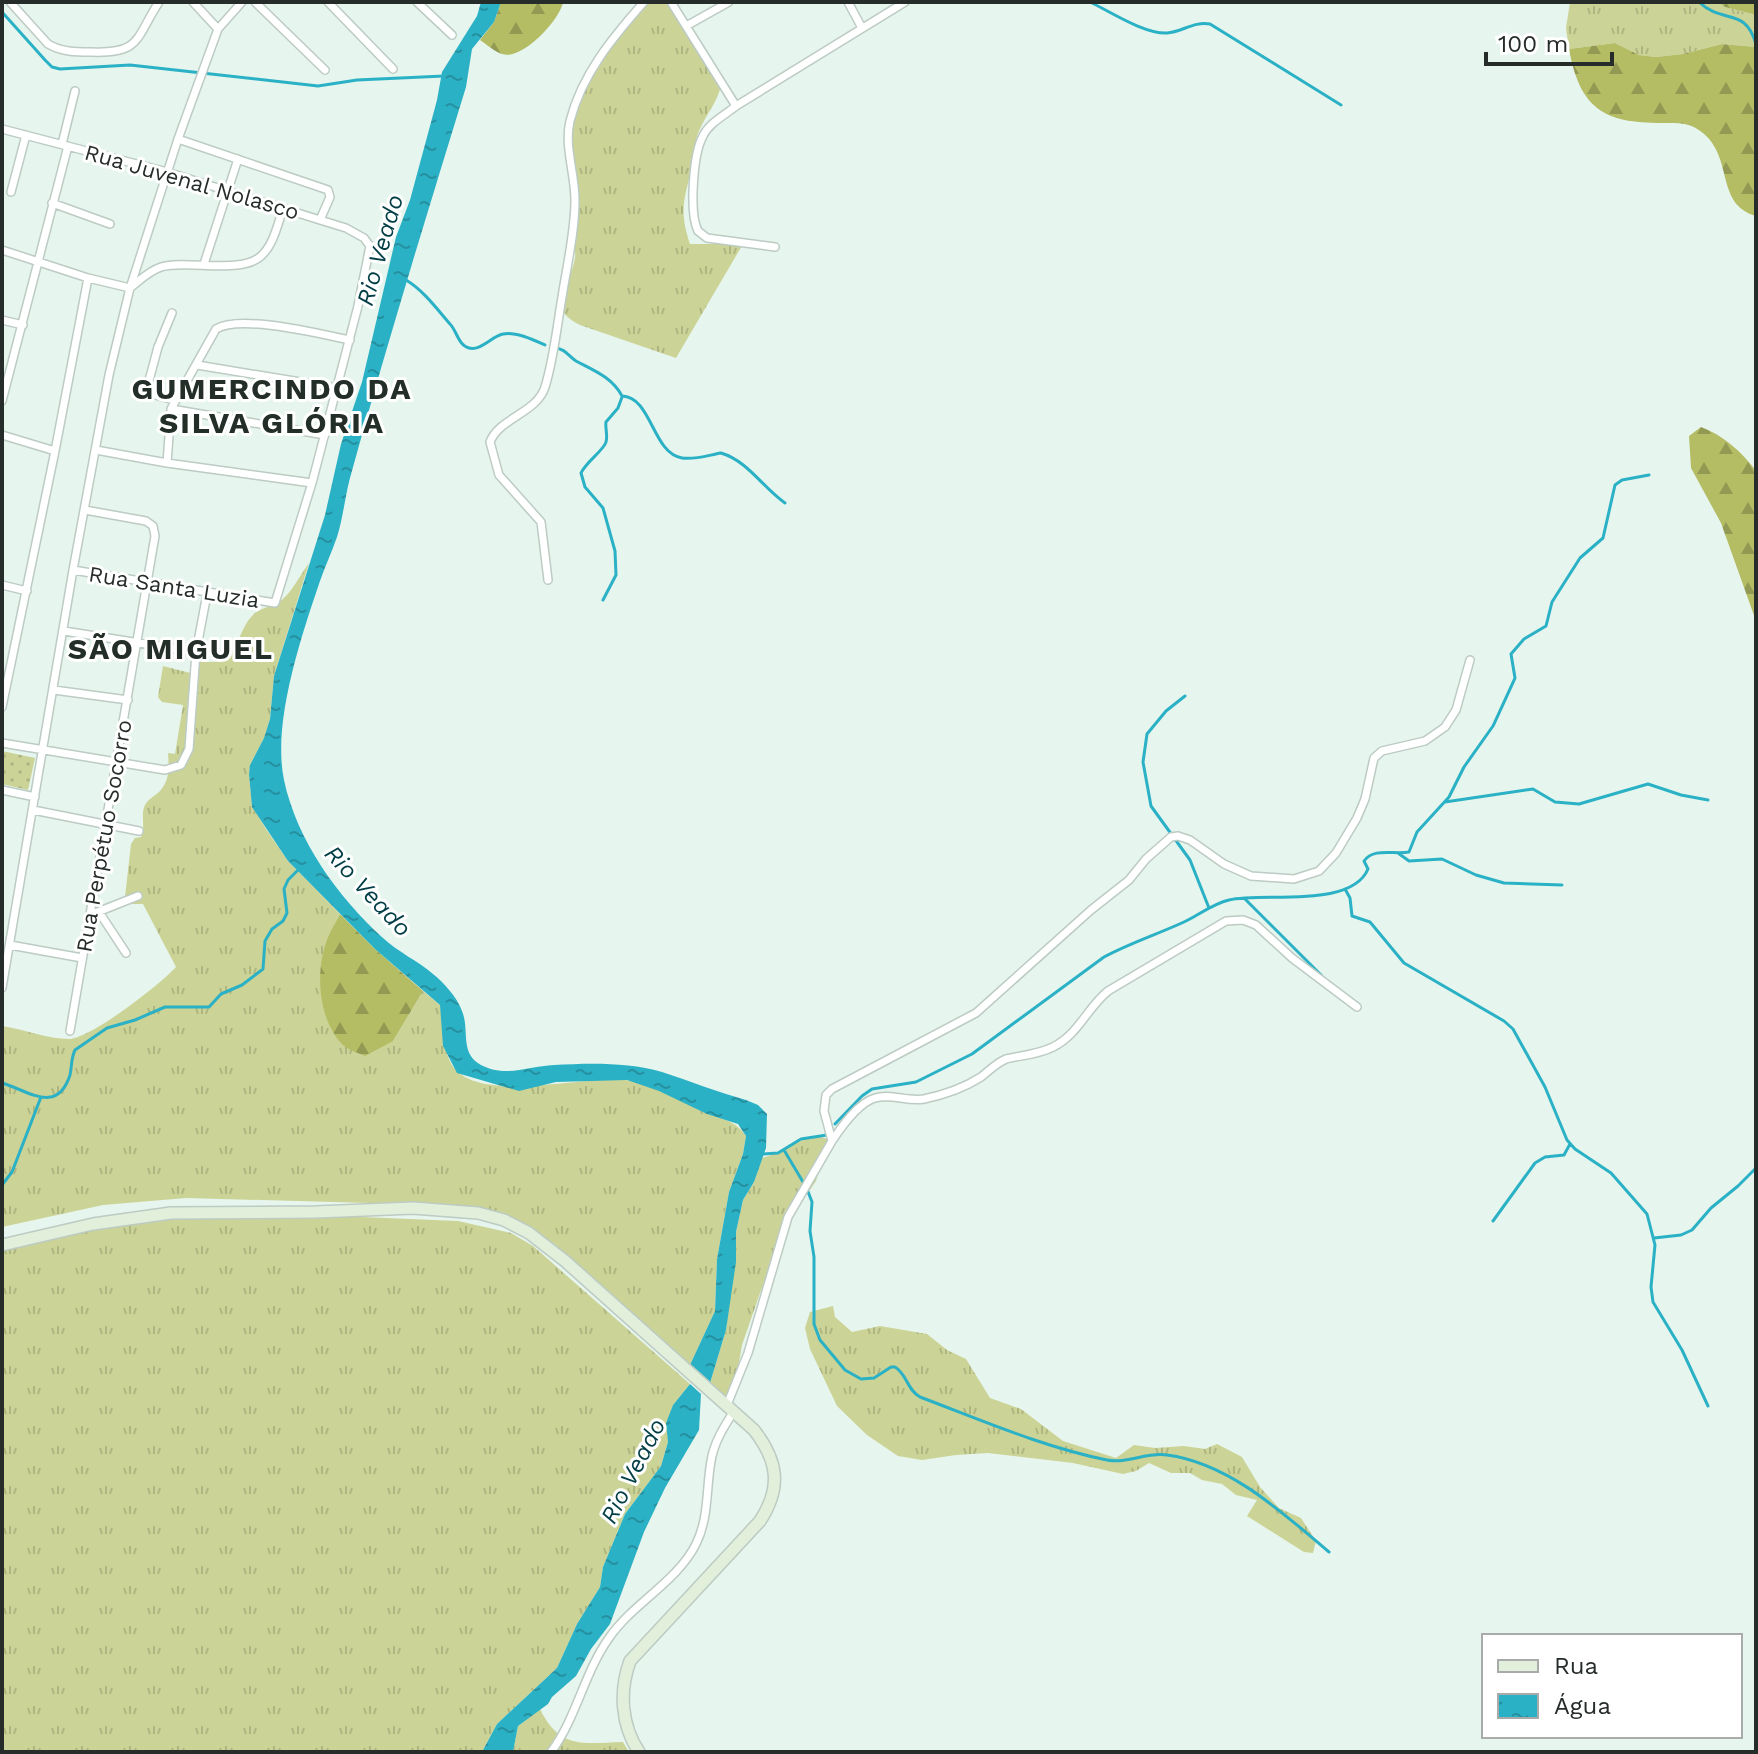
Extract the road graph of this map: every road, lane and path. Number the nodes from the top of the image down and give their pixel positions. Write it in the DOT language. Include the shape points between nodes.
graph roads {
  1 [pos="10,2"];
  2 [pos="159,2"];
  3 [pos="193,2"];
  4 [pos="242,2"];
  5 [pos="255,2"];
  6 [pos="328,2"];
  7 [pos="417,2"];
  8 [pos="644,2"];
  9 [pos="671,2"];
  10 [pos="729,2"];
  11 [pos="848,2"];
  12 [pos="905,2"];
  13 [pos="688,25"];
  14 [pos="862,28"];
  15 [pos="218,29"];
  16 [pos="452,35"];
  17 [pos="393,69"];
  18 [pos="325,70"];
  19 [pos="75,91"];
  20 [pos="736,106"];
  21 [pos="2,129"];
  22 [pos="26,135"];
  23 [pos="178,139"];
  24 [pos="65,145"];
  25 [pos="238,159"];
  26 [pos="167,172"];
  27 [pos="227,191"];
  28 [pos="11,192"];
  29 [pos="52,203"];
  30 [pos="283,209"];
  31 [pos="320,220"];
  32 [pos="110,224"];
  33 [pos="775,247"];
  34 [pos="2,250"];
  35 [pos="37,263"];
  36 [pos="204,264"];
  37 [pos="88,278"];
  38 [pos="130,288"];
  39 [pos="172,313"];
  40 [pos="2,320"];
  41 [pos="23,325"];
  42 [pos="350,340"];
  43 [pos="197,365"];
  44 [pos="337,388"];
  45 [pos="174,400"];
  46 [pos="2,401"];
  47 [pos="171,409"];
  48 [pos="2,435"];
  49 [pos="325,435"];
  50 [pos="96,450"];
  51 [pos="55,451"];
  52 [pos="167,463"];
  53 [pos="312,483"];
  54 [pos="85,510"];
  55 [pos="73,570"];
  56 [pos="548,580"];
  57 [pos="145,582"];
  58 [pos="2,585"];
  59 [pos="27,591"];
  60 [pos="207,594"];
  61 [pos="64,631"];
  62 [pos="138,641"];
  63 [pos="196,652"];
  64 [pos="1470,660"];
  65 [pos="54,690"];
  66 [pos="128,700"];
  67 [pos="2,707"];
  68 [pos="2,743"];
  69 [pos="43,750"];
  70 [pos="116,762"];
  71 [pos="2,790"];
  72 [pos="35,797"];
  73 [pos="33,810"];
  74 [pos="104,825"];
  75 [pos="139,831"];
  76 [pos="138,896"];
  77 [pos="94,914"];
  78 [pos="10,945"];
  79 [pos="126,953"];
  80 [pos="82,958"];
  81 [pos="2,988"];
  82 [pos="1357,1007"];
  83 [pos="70,1031"];
  84 [pos="832,1141"];
  85 [pos="2,1245"];
  86 [pos="731,1408"];
  87 [pos="551,1752"];
  88 [pos="639,1752"];
  1 -- 2 [label="street" via="56,49 111,53 135,42"];
  3 -- 15 [label="street"];
  4 -- 15 [label="street"];
  5 -- 18 [label="street"];
  6 -- 17 [label="street"];
  7 -- 16 [label="street"];
  8 -- 56 [label="street" via="588,76 569,125 574,211 544,391 490,442 499,475 541,522"];
  9 -- 13 [label="street"];
  10 -- 13 [label="street"];
  11 -- 14 [label="street"];
  12 -- 14 [label="street"];
  13 -- 20 [label="street"];
  14 -- 20 [label="street"];
  15 -- 23 [label="street"];
  19 -- 24 [label="street"];
  20 -- 33 [label="street" via="707,130 699,146 695,225 707,238"];
  21 -- 22 [label="street, Rua Juvenal Nolasco"];
  22 -- 24 [label="street, Rua Juvenal Nolasco"];
  22 -- 28 [label="street"];
  23 -- 25 [label="street"];
  23 -- 26 [label="street"];
  24 -- 26 [label="street, Rua Juvenal Nolasco"];
  24 -- 29 [label="street"];
  25 -- 27 [label="street"];
  25 -- 31 [label="street" via="328,190"];
  26 -- 27 [label="street, Rua Juvenal Nolasco"];
  26 -- 38 [label="street"];
  27 -- 30 [label="street, Rua Juvenal Nolasco"];
  27 -- 36 [label="street"];
  29 -- 32 [label="street"];
  29 -- 35 [label="street"];
  30 -- 31 [label="street, Rua Juvenal Nolasco"];
  30 -- 36 [label="street" via="260,258"];
  31 -- 42 [label="street, Rua Juvenal Nolasco" via="364,238 370,252"];
  34 -- 35 [label="street"];
  35 -- 37 [label="street"];
  35 -- 41 [label="street"];
  36 -- 38 [label="street" via="162,267"];
  37 -- 38 [label="street"];
  37 -- 51 [label="street"];
  38 -- 50 [label="street"];
  39 -- 45 [label="street" via="147,388"];
  40 -- 41 [label="street"];
  41 -- 46 [label="street"];
  42 -- 43 [label="street" via="230,324 210,336"];
  42 -- 44 [label="street"];
  43 -- 44 [label="street"];
  43 -- 45 [label="street"];
  44 -- 49 [label="street"];
  45 -- 47 [label="street"];
  47 -- 49 [label="street"];
  47 -- 52 [label="street"];
  48 -- 51 [label="street"];
  49 -- 53 [label="street"];
  50 -- 52 [label="street"];
  50 -- 54 [label="street"];
  51 -- 59 [label="street"];
  52 -- 53 [label="street"];
  53 -- 60 [label="street, Rua Santa Luzia" via="275,603"];
  54 -- 55 [label="street"];
  54 -- 57 [label="street, Rua Perpétuo Socorro" via="150,523 155,536"];
  55 -- 57 [label="street, Rua Santa Luzia"];
  55 -- 61 [label="street"];
  57 -- 60 [label="street, Rua Santa Luzia"];
  57 -- 62 [label="street, Rua Perpétuo Socorro"];
  58 -- 59 [label="street"];
  59 -- 67 [label="street"];
  60 -- 63 [label="street"];
  61 -- 62 [label="street"];
  61 -- 65 [label="street"];
  62 -- 63 [label="street"];
  62 -- 66 [label="street, Rua Perpétuo Socorro"];
  63 -- 70 [label="street" via="189,749 181,765 165,770"];
  64 -- 84 [label="street" via="1456,710 1445,727 1425,741 1382,751 1374,758 1357,818 1319,871 1294,879 1251,876 1184,837 1171,837 976,1013 832,1089 823,1101"];
  65 -- 66 [label="street"];
  65 -- 69 [label="street"];
  66 -- 70 [label="street, Rua Perpétuo Socorro"];
  68 -- 69 [label="street"];
  69 -- 70 [label="street"];
  69 -- 72 [label="street"];
  70 -- 74 [label="street, Rua Perpétuo Socorro"];
  71 -- 72 [label="street"];
  72 -- 73 [label="street"];
  73 -- 74 [label="street"];
  73 -- 78 [label="street"];
  74 -- 75 [label="street"];
  74 -- 77 [label="street, Rua Perpétuo Socorro"];
  76 -- 77 [label="street"];
  77 -- 79 [label="street, Rua Perpétuo Socorro"];
  77 -- 80 [label="street, Rua Perpétuo Socorro"];
  78 -- 80 [label="street"];
  78 -- 81 [label="street"];
  80 -- 83 [label="street, Rua Perpétuo Socorro"];
  82 -- 84 [label="street" via="1256,925 1226,921 1108,991 1056,1046 1006,1059 943,1094 872,1099"];
  84 -- 86 [label="street" via="788,1217"];
  85 -- 86 [label="main road" via="171,1213 413,1208 478,1213 529,1233"];
  86 -- 87 [label="street" via="714,1446 706,1512 695,1547 609,1637"];
  86 -- 88 [label="main road" via="771,1456 775,1491 760,1521 630,1661 622,1700"];
}
